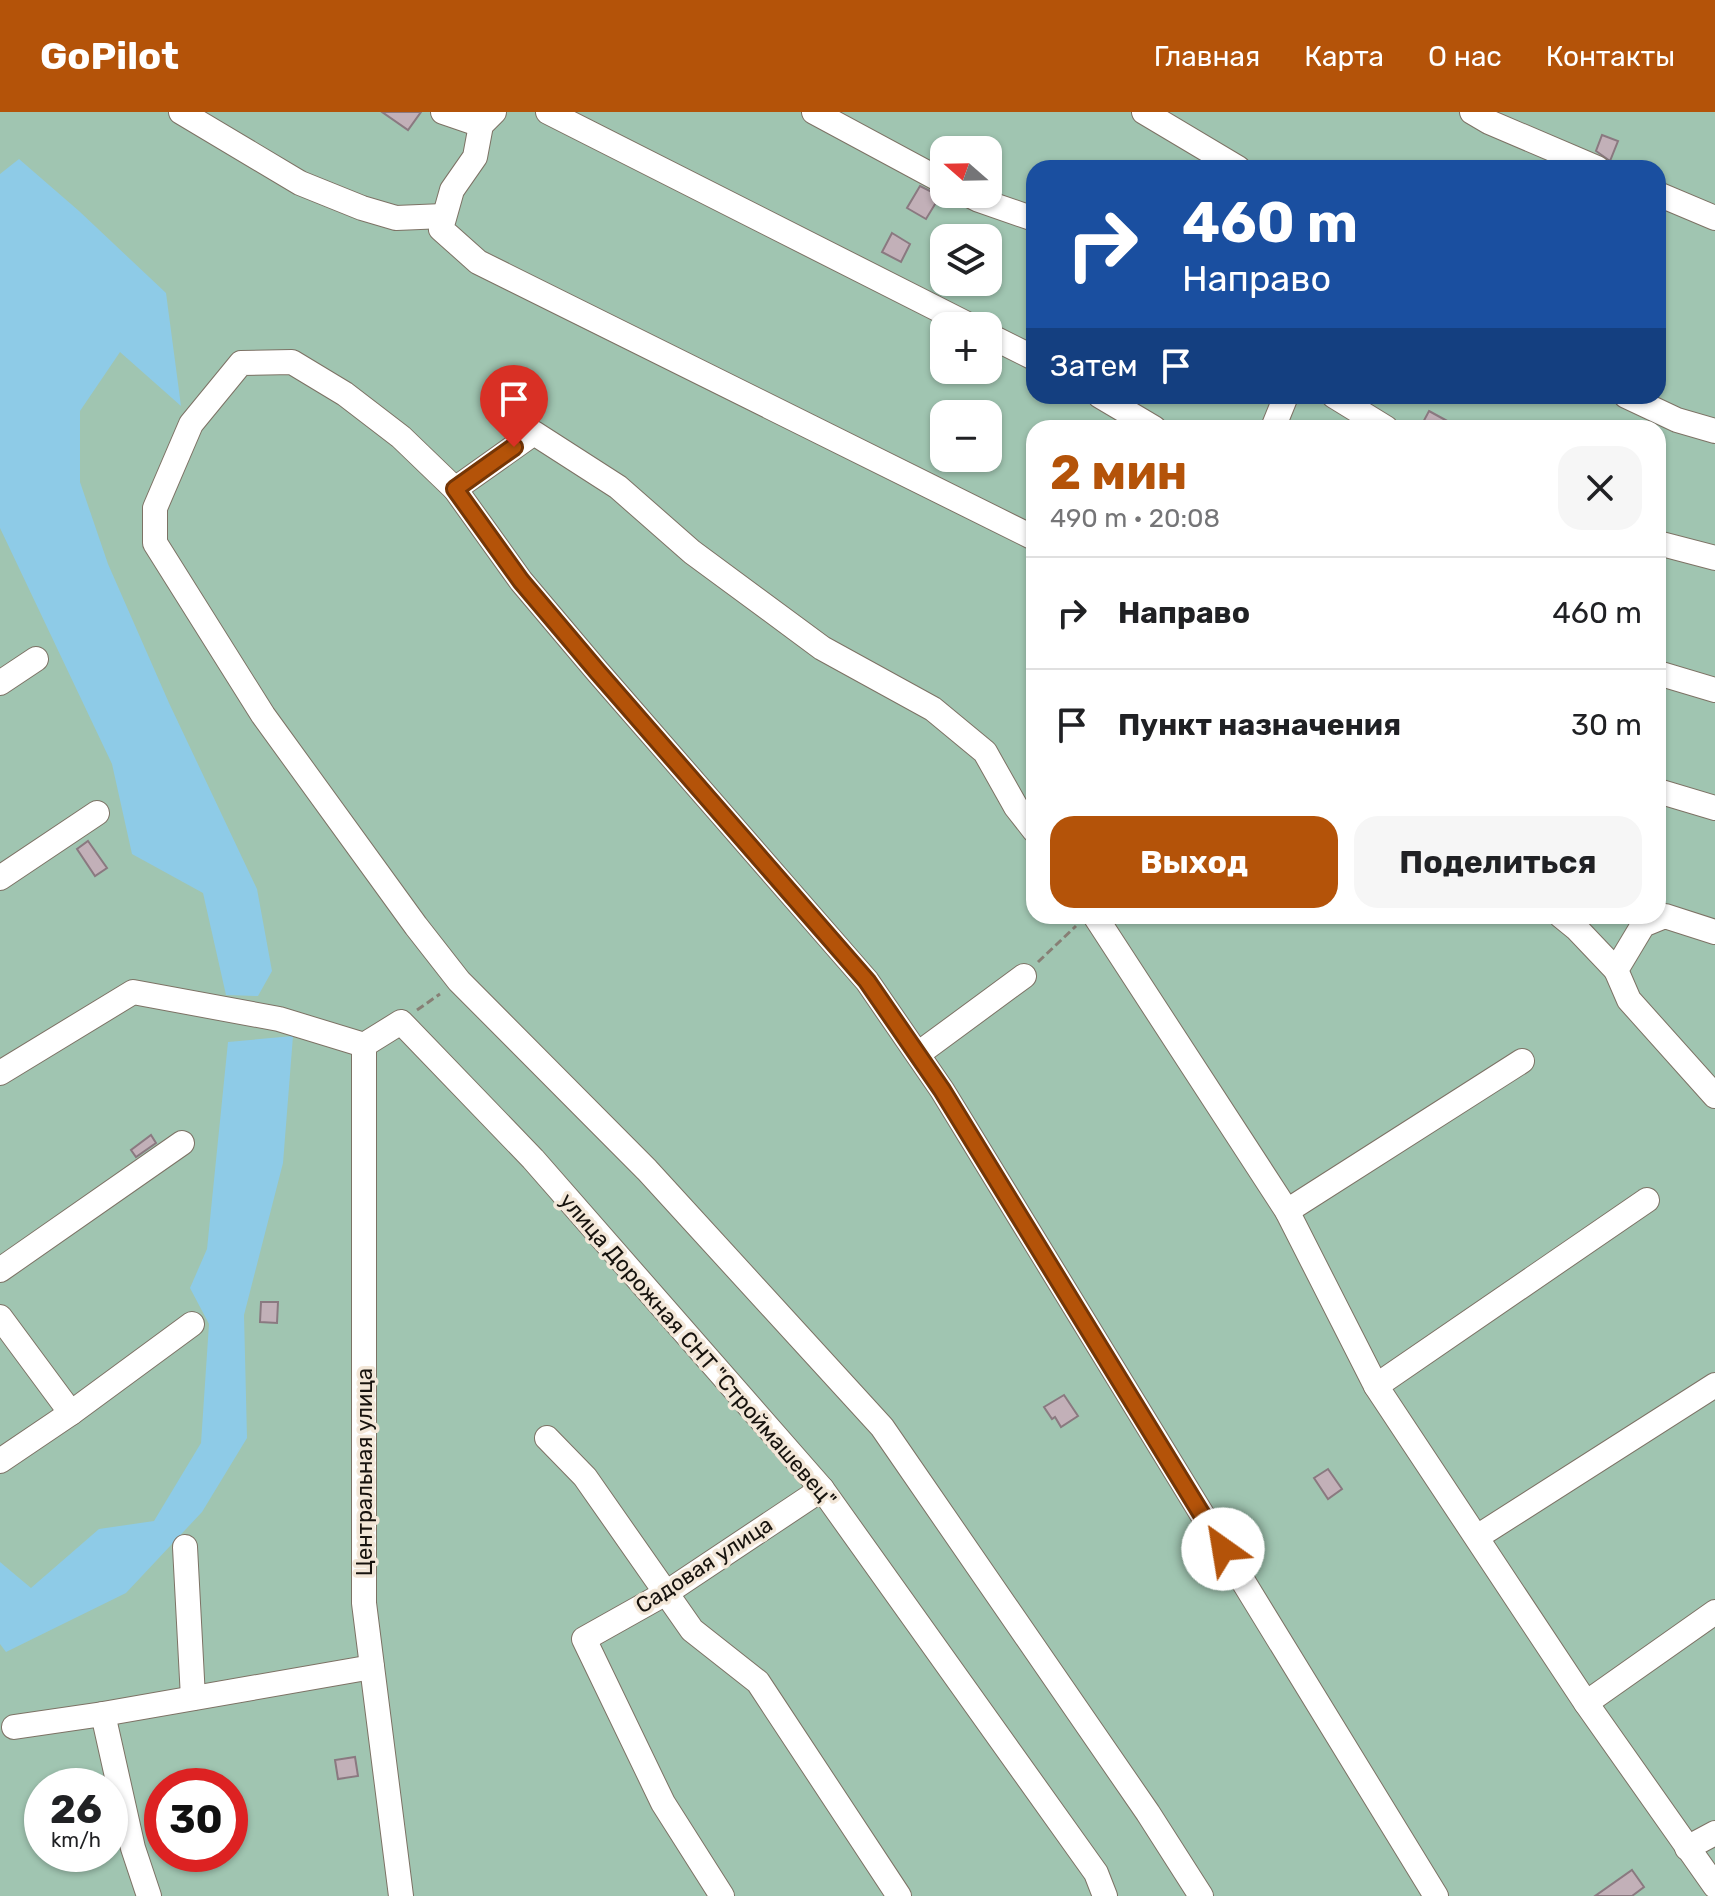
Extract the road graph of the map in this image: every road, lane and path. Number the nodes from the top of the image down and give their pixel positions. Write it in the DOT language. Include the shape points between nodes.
graph roads {
  1 [pos="181,112"];
  2 [pos="443,112"];
  3 [pos="548,112"];
  4 [pos="814,112"];
  5 [pos="1144,112"];
  6 [pos="1486,115"];
  7 [pos="487,119"];
  8 [pos="1225,160"];
  9 [pos="1580,160"];
  10 [pos="930,174"];
  11 [pos="1666,197"];
  12 [pos="1002,208"];
  13 [pos="444,216"];
  14 [pos="1026,216"];
  15 [pos="1715,218"];
  16 [pos="943,312"];
  17 [pos="1002,342"];
  18 [pos="1026,354"];
  19 [pos="1114,404"];
  20 [pos="1347,404"];
  21 [pos="1643,404"];
  22 [pos="1140,420"];
  23 [pos="1373,420"];
  24 [pos="1715,431"];
  25 [pos="455,489"];
  26 [pos="1026,534"];
  27 [pos="1666,545"];
  28 [pos="1715,558"];
  29 [pos="36,659"];
  30 [pos="1666,675"];
  31 [pos="0,683"];
  32 [pos="1715,690"];
  33 [pos="1666,793"];
  34 [pos="1715,808"];
  35 [pos="97,813"];
  36 [pos="1026,820"];
  37 [pos="0,878"];
  38 [pos="1666,916"];
  39 [pos="1083,924"];
  40 [pos="1088,924"];
  41 [pos="1571,924"];
  42 [pos="1645,924"];
  43 [pos="1715,932"];
  44 [pos="1616,970"];
  45 [pos="1024,976"];
  46 [pos="459,981"];
  47 [pos="401,1022"];
  48 [pos="364,1045"];
  49 [pos="918,1054"];
  50 [pos="1522,1061"];
  51 [pos="0,1073"];
  52 [pos="1715,1096"];
  53 [pos="182,1143"];
  54 [pos="1647,1200"];
  55 [pos="1287,1211"];
  56 [pos="0,1270"];
  57 [pos="0,1317"];
  58 [pos="192,1324"];
  59 [pos="1715,1385"];
  60 [pos="1376,1386"];
  61 [pos="71,1413"];
  62 [pos="547,1438"];
  63 [pos="0,1461"];
  64 [pos="822,1489"];
  65 [pos="1477,1537"];
  66 [pos="185,1547"];
  67 [pos="666,1593"];
  68 [pos="1715,1612"];
  69 [pos="372,1667"];
  70 [pos="193,1698"];
  71 [pos="1586,1703"];
  72 [pos="103,1714"];
  73 [pos="14,1727"];
  74 [pos="1715,1833"];
  75 [pos="1687,1848"];
  76 [pos="1715,1886"];
  77 [pos="149,1896"];
  78 [pos="401,1896"];
  79 [pos="722,1896"];
  80 [pos="899,1896"];
  81 [pos="1105,1896"];
  82 [pos="1201,1896"];
  83 [pos="1436,1896"];
  1 -- 13 [label="street" via="300,183 362,208 396,218"];
  2 -- 7 [label="street"];
  3 -- 16 [label="street"];
  4 -- 10 [label="street"];
  5 -- 8 [label="street"];
  6 -- 9 [label="street"];
  7 -- 13 [label="street" via="475,157 452,190"];
  11 -- 15 [label="street"];
  12 -- 14 [label="street"];
  13 -- 26 [label="street" via="441,229 478,262"];
  17 -- 18 [label="street"];
  19 -- 22 [label="street"];
  20 -- 23 [label="street"];
  21 -- 24 [label="street"];
  25 -- 36 [label="street" via="534,433 618,487 692,552 822,648 933,709 985,752"];
  25 -- 46 [label="street" via="390,428 292,362 241,363 191,424 155,508 155,543 263,715"];
  25 -- 49 [label="street" via="521,581 867,981"];
  27 -- 28 [label="street"];
  29 -- 31 [label="street"];
  30 -- 32 [label="street"];
  33 -- 34 [label="street"];
  35 -- 37 [label="street"];
  38 -- 43 [label="street"];
  39 -- 45 [label="path"];
  40 -- 55 [label="street"];
  41 -- 44 [label="street"];
  42 -- 44 [label="street"];
  44 -- 52 [label="street" via="1629,1000"];
  45 -- 49 [label="street"];
  46 -- 47 [label="path"];
  46 -- 82 [label="street" via="647,1170 882,1427"];
  47 -- 48 [label="street"];
  47 -- 64 [label="street, улица Дорожная СНТ \"Строймашевец\"" via="533,1159"];
  48 -- 51 [label="street" via="279,1019 133,992"];
  48 -- 69 [label="street, Центральная улица" via="364,1603"];
  49 -- 83 [label="street"];
  50 -- 55 [label="street"];
  53 -- 56 [label="street"];
  54 -- 60 [label="street"];
  55 -- 60 [label="street"];
  57 -- 61 [label="street"];
  58 -- 61 [label="street"];
  59 -- 65 [label="street"];
  60 -- 65 [label="street"];
  61 -- 63 [label="street"];
  62 -- 67 [label="street" via="585,1477"];
  64 -- 67 [label="street, Садовая улица"];
  64 -- 81 [label="street, улица Дорожная СНТ \"Строймашевец\"" via="1096,1873"];
  65 -- 71 [label="street"];
  66 -- 70 [label="street"];
  67 -- 79 [label="street, Садовая улица" via="584,1639 663,1803"];
  67 -- 80 [label="street" via="692,1630 758,1682"];
  68 -- 71 [label="street"];
  69 -- 70 [label="street"];
  69 -- 78 [label="street, Центральная улица"];
  70 -- 72 [label="street"];
  71 -- 75 [label="street"];
  72 -- 73 [label="street"];
  72 -- 77 [label="street"];
  74 -- 75 [label="street"];
  75 -- 76 [label="street"];
}
